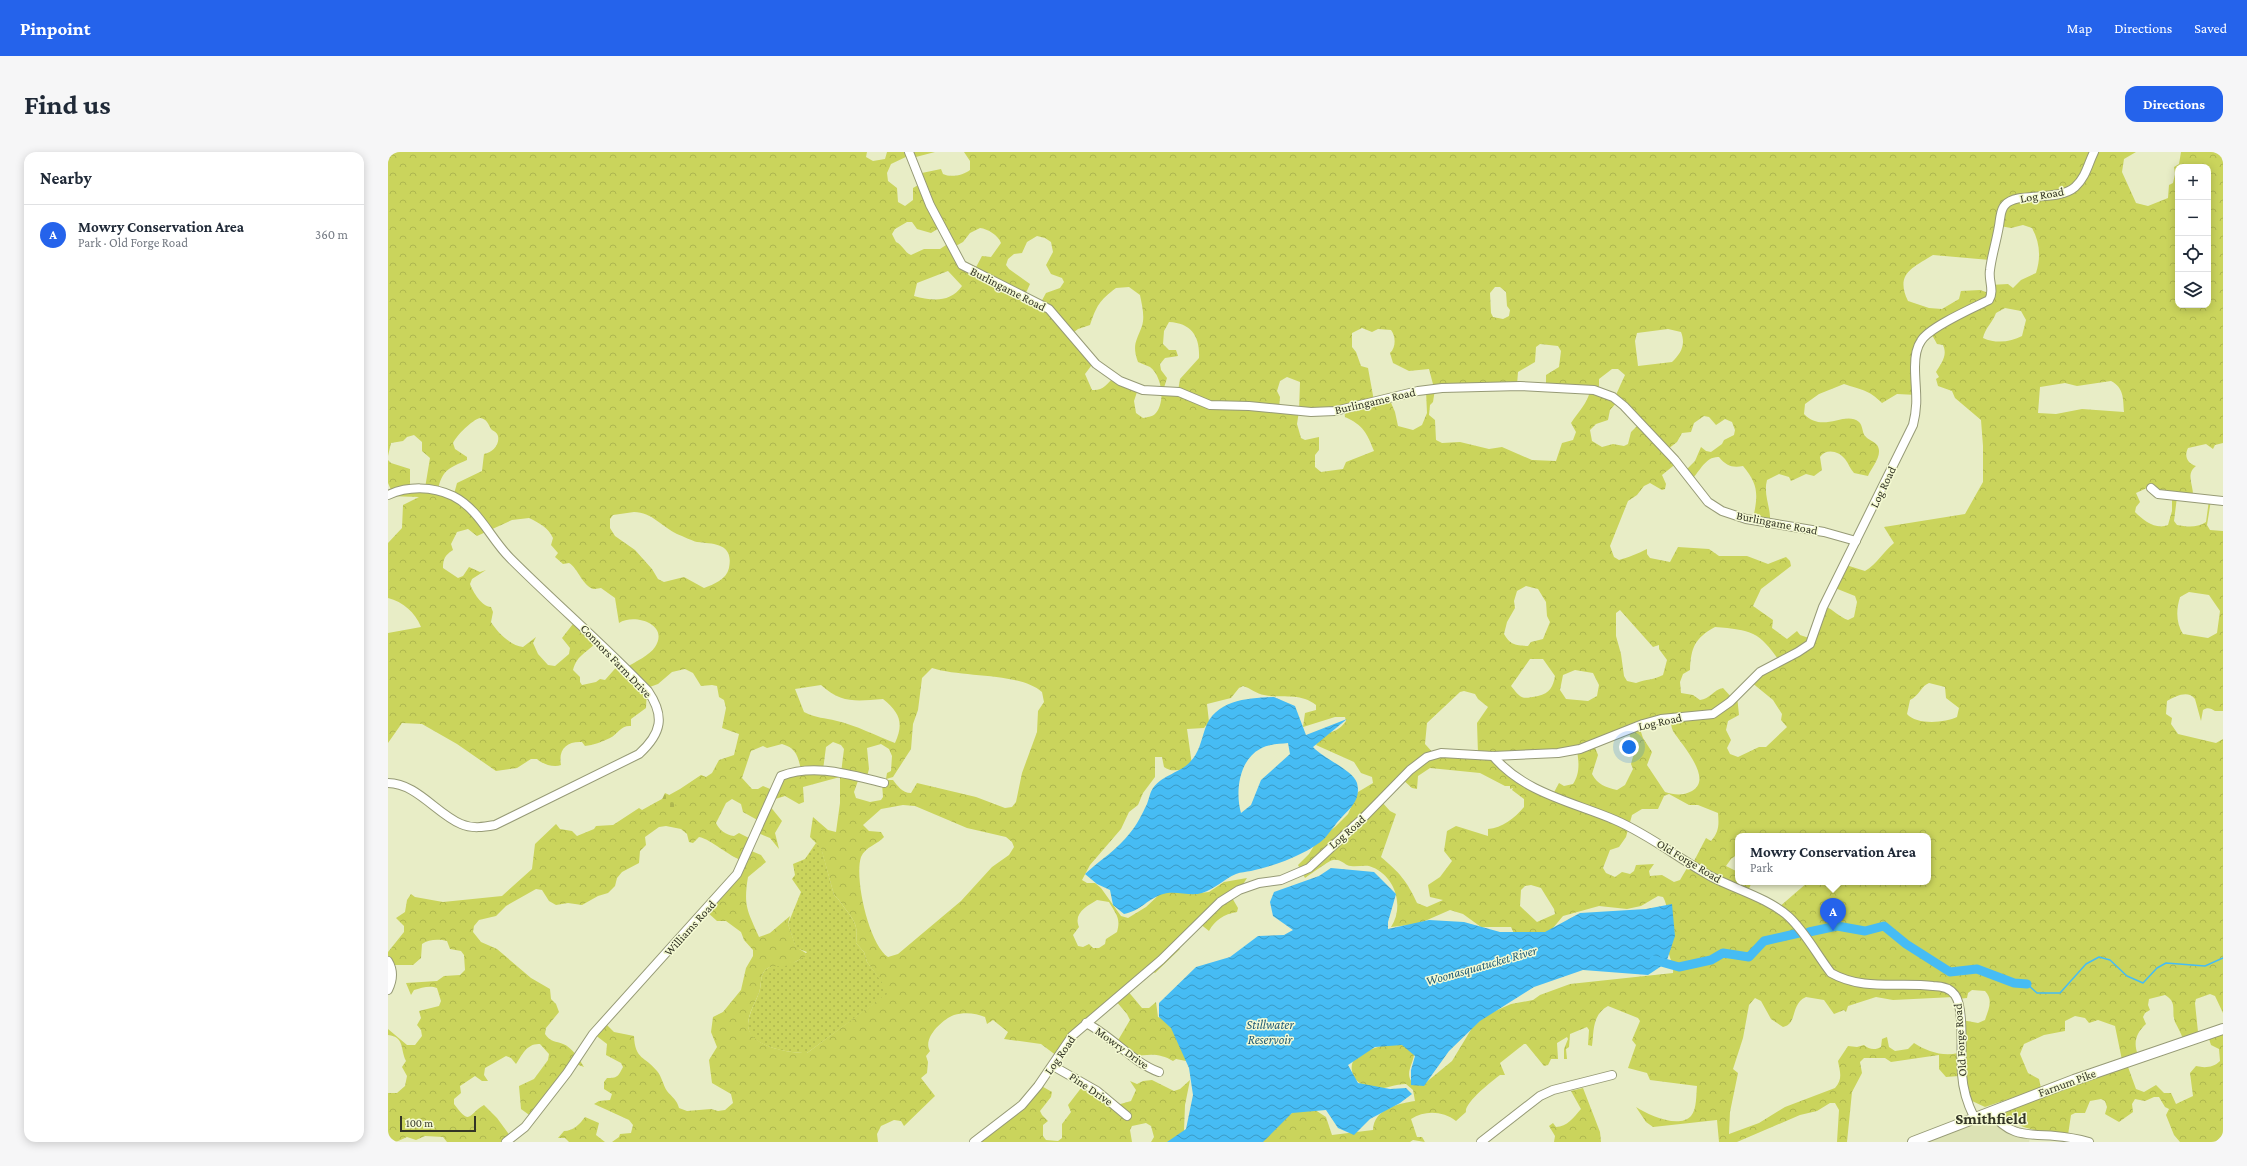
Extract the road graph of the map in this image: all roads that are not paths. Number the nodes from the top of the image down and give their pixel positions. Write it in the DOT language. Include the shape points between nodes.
graph roads {
  1 [pos="909,152"];
  2 [pos="2094,152"];
  3 [pos="2151,488"];
  4 [pos="388,495"];
  5 [pos="2223,501"];
  6 [pos="1856,541"];
  7 [pos="1493,756"];
  8 [pos="388,783"];
  9 [pos="884,783"];
  10 [pos="388,961"];
  11 [pos="388,990"];
  12 [pos="1086,1023"];
  13 [pos="2223,1029"];
  14 [pos="1052,1066"];
  15 [pos="1159,1072"];
  16 [pos="1612,1075"];
  17 [pos="1991,1112"];
  18 [pos="1127,1116"];
  19 [pos="1974,1117"];
  20 [pos="506,1142"];
  21 [pos="974,1142"];
  22 [pos="1481,1142"];
  23 [pos="1913,1142"];
  24 [pos="2089,1142"];
  1 -- 6 [label="street, Burlingame Road" via="930,205 962,265 1048,309 1096,364 1120,381 1143,390 1179,392 1210,405 1311,412 1334,411 1418,391 1442,388 1520,386 1594,390 1613,397 1624,406 1675,460 1708,502 1722,511 1746,519 1824,532"];
  2 -- 6 [label="street, Log Road" via="2084,176 2075,187 2063,194 2014,200 2005,204 2001,211 1990,272 1992,292 1989,300 1949,321 1921,340 1916,355 1918,408 1913,425"];
  3 -- 5 [label="street" via="2158,494"];
  4 -- 8 [label="street, Connors Farm Drive" via="400,490 430,489 452,495 465,503 509,557 648,690 658,704 660,720 656,735 639,754 495,825 481,827 461,824 406,788"];
  6 -- 7 [label="street, Log Road" via="1823,608 1810,644 1760,672 1730,702 1713,714 1661,719 1580,749 1558,753"];
  7 -- 12 [label="street, Log Road" via="1441,754 1427,757 1410,770 1364,818 1309,868 1281,880 1259,883 1239,890 1220,902 1161,960"];
  7 -- 19 [label="street, Old Forge Road" via="1505,770 1528,784 1554,797 1616,820 1711,876 1778,909 1800,929 1831,973 1838,977 1868,985 1929,985 1952,992 1956,997 1960,1015 1963,1087"];
  9 -- 20 [label="street, Williams Road" via="834,771 794,771 782,776 737,875 593,1034 567,1073 524,1127"];
  10 -- 11 [label="street" via="392,974"];
  12 -- 14 [label="street, Log Road" via="1072,1036"];
  12 -- 15 [label="street, Mowry Drive" via="1104,1033 1149,1068"];
  13 -- 17 [label="main road, Farnum Pike" via="2074,1080"];
  14 -- 18 [label="street, Pine Drive" via="1097,1091"];
  14 -- 21 [label="street, Log Road" via="1022,1105"];
  16 -- 22 [label="street" via="1553,1090 1540,1096"];
  17 -- 19 [label="main road, Farnum Pike"];
  17 -- 24 [label="street" via="2012,1131 2031,1136 2055,1136"];
  19 -- 23 [label="main road, Farnum Pike"];
}
